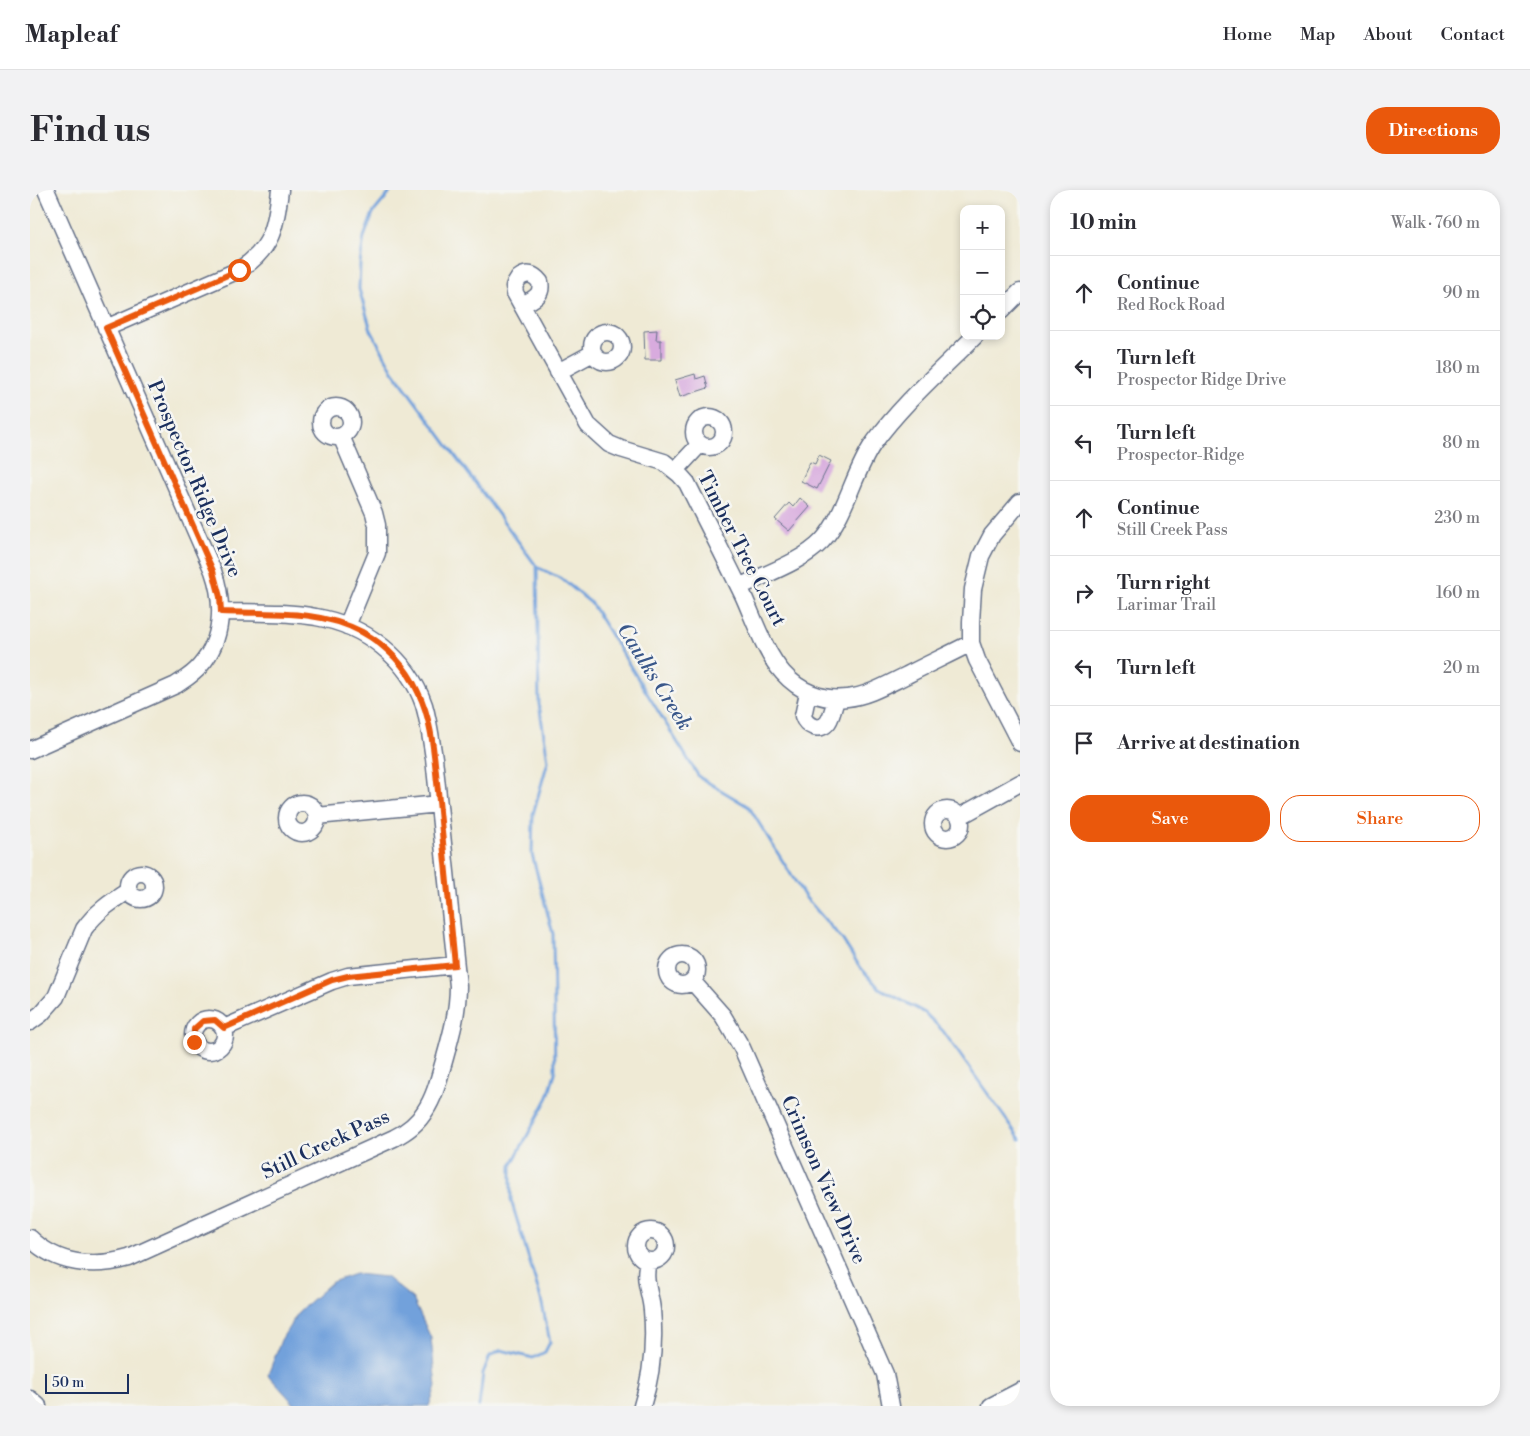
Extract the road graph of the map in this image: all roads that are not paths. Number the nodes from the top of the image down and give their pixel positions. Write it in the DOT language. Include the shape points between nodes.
graph roads {
  1 [pos="46,190"];
  2 [pos="280,190"];
  3 [pos="1020,292"];
  4 [pos="522,305"];
  5 [pos="1005,306"];
  6 [pos="106,328"];
  7 [pos="971,340"];
  8 [pos="593,353"];
  9 [pos="558,372"];
  10 [pos="341,436"];
  11 [pos="700,444"];
  12 [pos="675,471"];
  13 [pos="1020,502"];
  14 [pos="739,587"];
  15 [pos="221,612"];
  16 [pos="348,626"];
  17 [pos="971,643"];
  18 [pos="808,693"];
  19 [pos="836,699"];
  20 [pos="1020,743"];
  21 [pos="30,750"];
  22 [pos="1020,783"];
  23 [pos="439,804"];
  24 [pos="317,816"];
  25 [pos="959,818"];
  26 [pos="128,891"];
  27 [pos="455,965"];
  28 [pos="693,982"];
  29 [pos="30,1022"];
  30 [pos="224,1028"];
  31 [pos="30,1238"];
  32 [pos="648,1261"];
  33 [pos="1020,1392"];
  34 [pos="30,1399"];
  35 [pos="38,1406"];
  36 [pos="642,1406"];
  37 [pos="891,1406"];
  38 [pos="991,1406"];
  1 -- 6 [label="street, Prospector Ridge Drive"];
  2 -- 6 [label="street" via="274,232 252,262"];
  3 -- 5 [label="street"];
  4 -- 9 [label="street, Timber Tree Court"];
  6 -- 15 [label="street, Prospector Ridge Drive" via="213,571"];
  7 -- 14 [label="street" via="904,406 880,435 822,540 798,558"];
  8 -- 9 [label="street"];
  9 -- 12 [label="street, Timber Tree Court" via="588,425 609,444 664,462"];
  10 -- 16 [label="street" via="374,513 378,540 378,553"];
  11 -- 12 [label="street"];
  12 -- 14 [label="street, Timber Tree Court" via="687,483"];
  13 -- 17 [label="street" via="992,535 981,556 973,589"];
  14 -- 18 [label="street, Timber Tree Court" via="772,658 793,683"];
  15 -- 16 [label="street, Still Creek Pass" via="315,617"];
  15 -- 21 [label="street, Prospector Ridge Drive" via="210,652 183,681"];
  16 -- 23 [label="street, Still Creek Pass" via="389,652 410,676 429,723"];
  17 -- 19 [label="street, Timber Tree Court" via="880,688"];
  17 -- 20 [label="street"];
  18 -- 19 [label="street, Timber Tree Court"];
  18 -- 19 [label="street" via="803,716 807,724 815,728 828,722"];
  22 -- 25 [label="street"];
  23 -- 24 [label="street"];
  23 -- 27 [label="street, Still Creek Pass"];
  26 -- 29 [label="street" via="107,905 84,929 56,996"];
  27 -- 30 [label="street" via="332,980"];
  27 -- 31 [label="street, Still Creek Pass" via="458,1007 437,1086 425,1112 405,1132 113,1263 83,1264 68,1260"];
  28 -- 37 [label="street, Crimson View Drive" via="723,1016 742,1048 885,1374"];
  32 -- 36 [label="street" via="645,1275 652,1308 653,1336 650,1374"];
  33 -- 38 [label="street"];
  34 -- 35 [label="street"];
}
